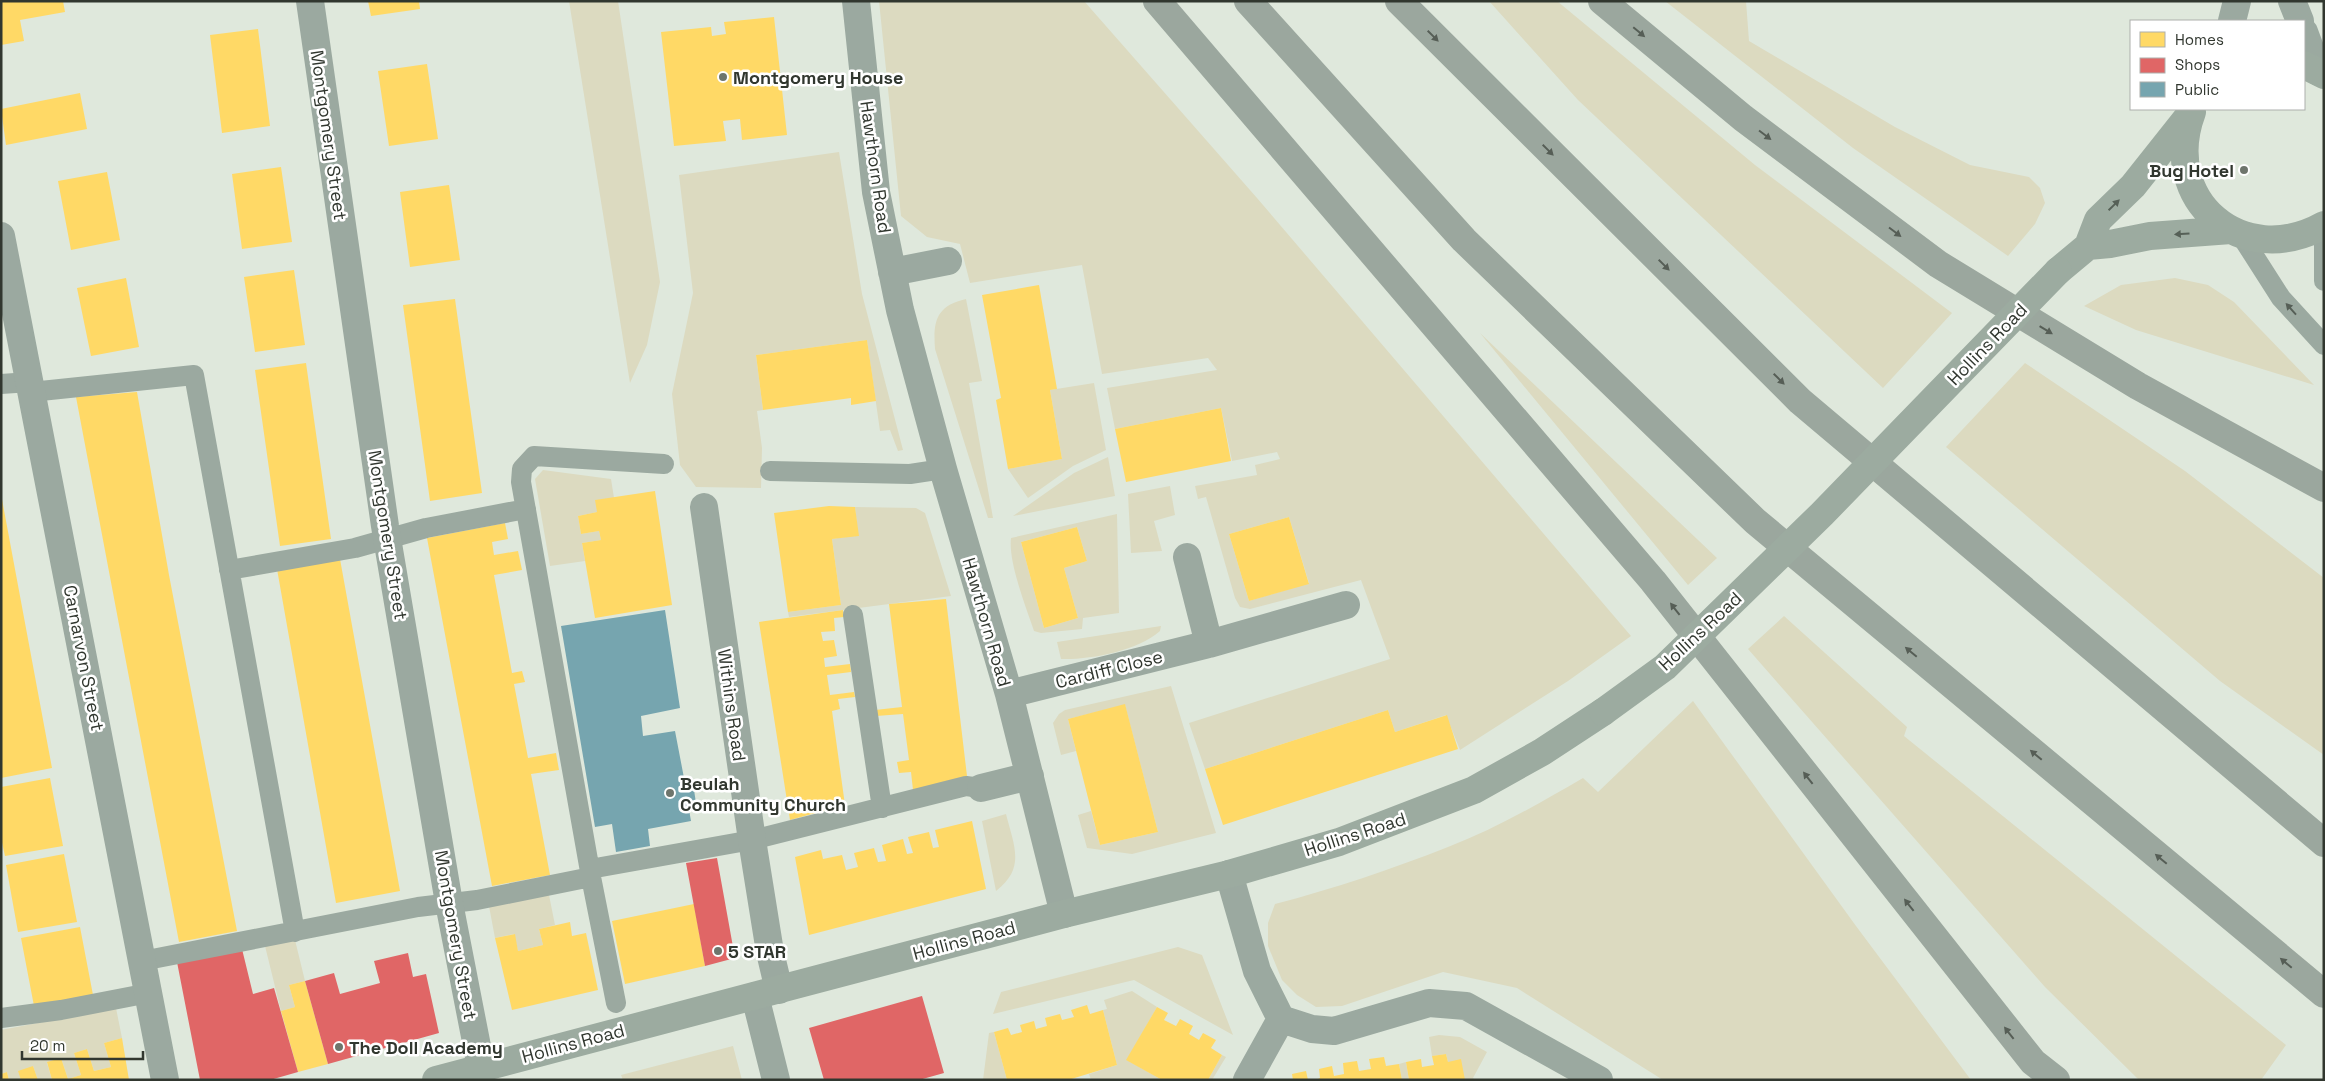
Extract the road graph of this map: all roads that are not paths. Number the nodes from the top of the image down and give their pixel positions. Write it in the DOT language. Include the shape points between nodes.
graph roads {
  1 [pos="310,1"];
  2 [pos="856,1"];
  3 [pos="1157,1"];
  4 [pos="1248,1"];
  5 [pos="1399,1"];
  6 [pos="1602,1"];
  7 [pos="2237,1"];
  8 [pos="2292,1"];
  9 [pos="2232,20"];
  10 [pos="2300,20"];
  11 [pos="2305,35"];
  12 [pos="2316,71"];
  13 [pos="2193,110"];
  14 [pos="2324,225"];
  15 [pos="2236,232"];
  16 [pos="1,236"];
  17 [pos="2324,240"];
  18 [pos="2088,246"];
  19 [pos="948,261"];
  20 [pos="892,272"];
  21 [pos="2324,281"];
  22 [pos="2324,345"];
  23 [pos="1,384"];
  24 [pos="31,387"];
  25 [pos="664,464"];
  26 [pos="943,469"];
  27 [pos="770,471"];
  28 [pos="2324,488"];
  29 [pos="704,507"];
  30 [pos="526,509"];
  31 [pos="387,538"];
  32 [pos="1188,557"];
  33 [pos="229,570"];
  34 [pos="1346,605"];
  35 [pos="853,615"];
  36 [pos="1209,644"];
  37 [pos="1008,694"];
  38 [pos="1030,776"];
  39 [pos="981,788"];
  40 [pos="882,808"];
  41 [pos="752,840"];
  42 [pos="2324,843"];
  43 [pos="590,873"];
  44 [pos="1229,874"];
  45 [pos="449,903"];
  46 [pos="1064,914"];
  47 [pos="295,932"];
  48 [pos="142,961"];
  49 [pos="149,993"];
  50 [pos="767,993"];
  51 [pos="2324,994"];
  52 [pos="616,1003"];
  53 [pos="1,1018"];
  54 [pos="1280,1019"];
  55 [pos="481,1067"];
  56 [pos="2036,1071"];
  57 [pos="166,1080"];
  58 [pos="436,1080"];
  59 [pos="776,1080"];
  60 [pos="1247,1080"];
  61 [pos="1599,1080"];
  62 [pos="2056,1080"];
  1 -- 31 [label="street, Montgomery Street"];
  2 -- 20 [label="street, Hawthorn Road" via="876,192"];
  56 -- 3 [label="highway, one-way" via="1653,581"];
  51 -- 4 [label="highway, one-way" via="1755,521 1464,240"];
  5 -- 42 [label="highway, one-way" via="1800,401"];
  6 -- 28 [label="highway, one-way" via="1742,118 1938,264 2138,386"];
  7 -- 9 [label="street"];
  8 -- 10 [label="street"];
  11 -- 12 [label="street"];
  13 -- 15 [label="main road, Hollins Road" via="2185,130 2183,150 2189,181 2206,210"];
  18 -- 13 [label="main road, Hollins Road, one-way" via="2098,220 2133,186"];
  14 -- 15 [label="main road, Hollins Road" via="2289,239 2264,240"];
  15 -- 18 [label="main road, Hollins Road, one-way" via="2150,236"];
  22 -- 15 [label="lane, one-way" via="2281,298"];
  16 -- 24 [label="street, Carnarvon Street"];
  17 -- 21 [label="lane"];
  18 -- 44 [label="main road, Hollins Road, bridge" via="2058,271 1822,514 1665,667 1542,752 1474,790 1339,842"];
  19 -- 20 [label="street"];
  20 -- 26 [label="street, Hawthorn Road"];
  23 -- 24 [label="lane"];
  24 -- 33 [label="lane" via="194,376"];
  24 -- 48 [label="street, Carnarvon Street"];
  25 -- 30 [label="lane" via="534,456 522,469"];
  26 -- 27 [label="lane" via="910,474"];
  26 -- 37 [label="street, Hawthorn Road"];
  29 -- 41 [label="street, Withins Road"];
  30 -- 31 [label="lane"];
  30 -- 43 [label="lane"];
  31 -- 33 [label="lane" via="355,548"];
  31 -- 45 [label="street, Montgomery Street"];
  32 -- 36 [label="street"];
  33 -- 47 [label="lane"];
  34 -- 36 [label="street, Cardiff Close"];
  35 -- 40 [label="lane"];
  36 -- 37 [label="street, Cardiff Close"];
  37 -- 38 [label="street, Hawthorn Road"];
  38 -- 39 [label="street"];
  38 -- 46 [label="street, Hawthorn Road"];
  39 -- 40 [label="lane" via="966,786"];
  40 -- 41 [label="lane"];
  41 -- 43 [label="lane"];
  41 -- 50 [label="street, Withins Road" via="770,952"];
  43 -- 45 [label="lane" via="477,900"];
  43 -- 52 [label="lane"];
  44 -- 46 [label="main road, Hollins Road"];
  44 -- 54 [label="street" via="1257,971"];
  45 -- 47 [label="lane"];
  45 -- 55 [label="street, Montgomery Street"];
  46 -- 50 [label="main road, Hollins Road"];
  47 -- 48 [label="lane"];
  48 -- 49 [label="street, Carnarvon Street"];
  49 -- 53 [label="lane"];
  49 -- 57 [label="street, Carnarvon Street"];
  50 -- 55 [label="main road, Hollins Road"];
  50 -- 59 [label="street, Withins Road"];
  54 -- 60 [label="street"];
  54 -- 61 [label="street" via="1312,1029 1334,1031 1430,1003 1466,1006"];
  55 -- 58 [label="main road, Hollins Road"];
  56 -- 62 [label="highway"];
}
